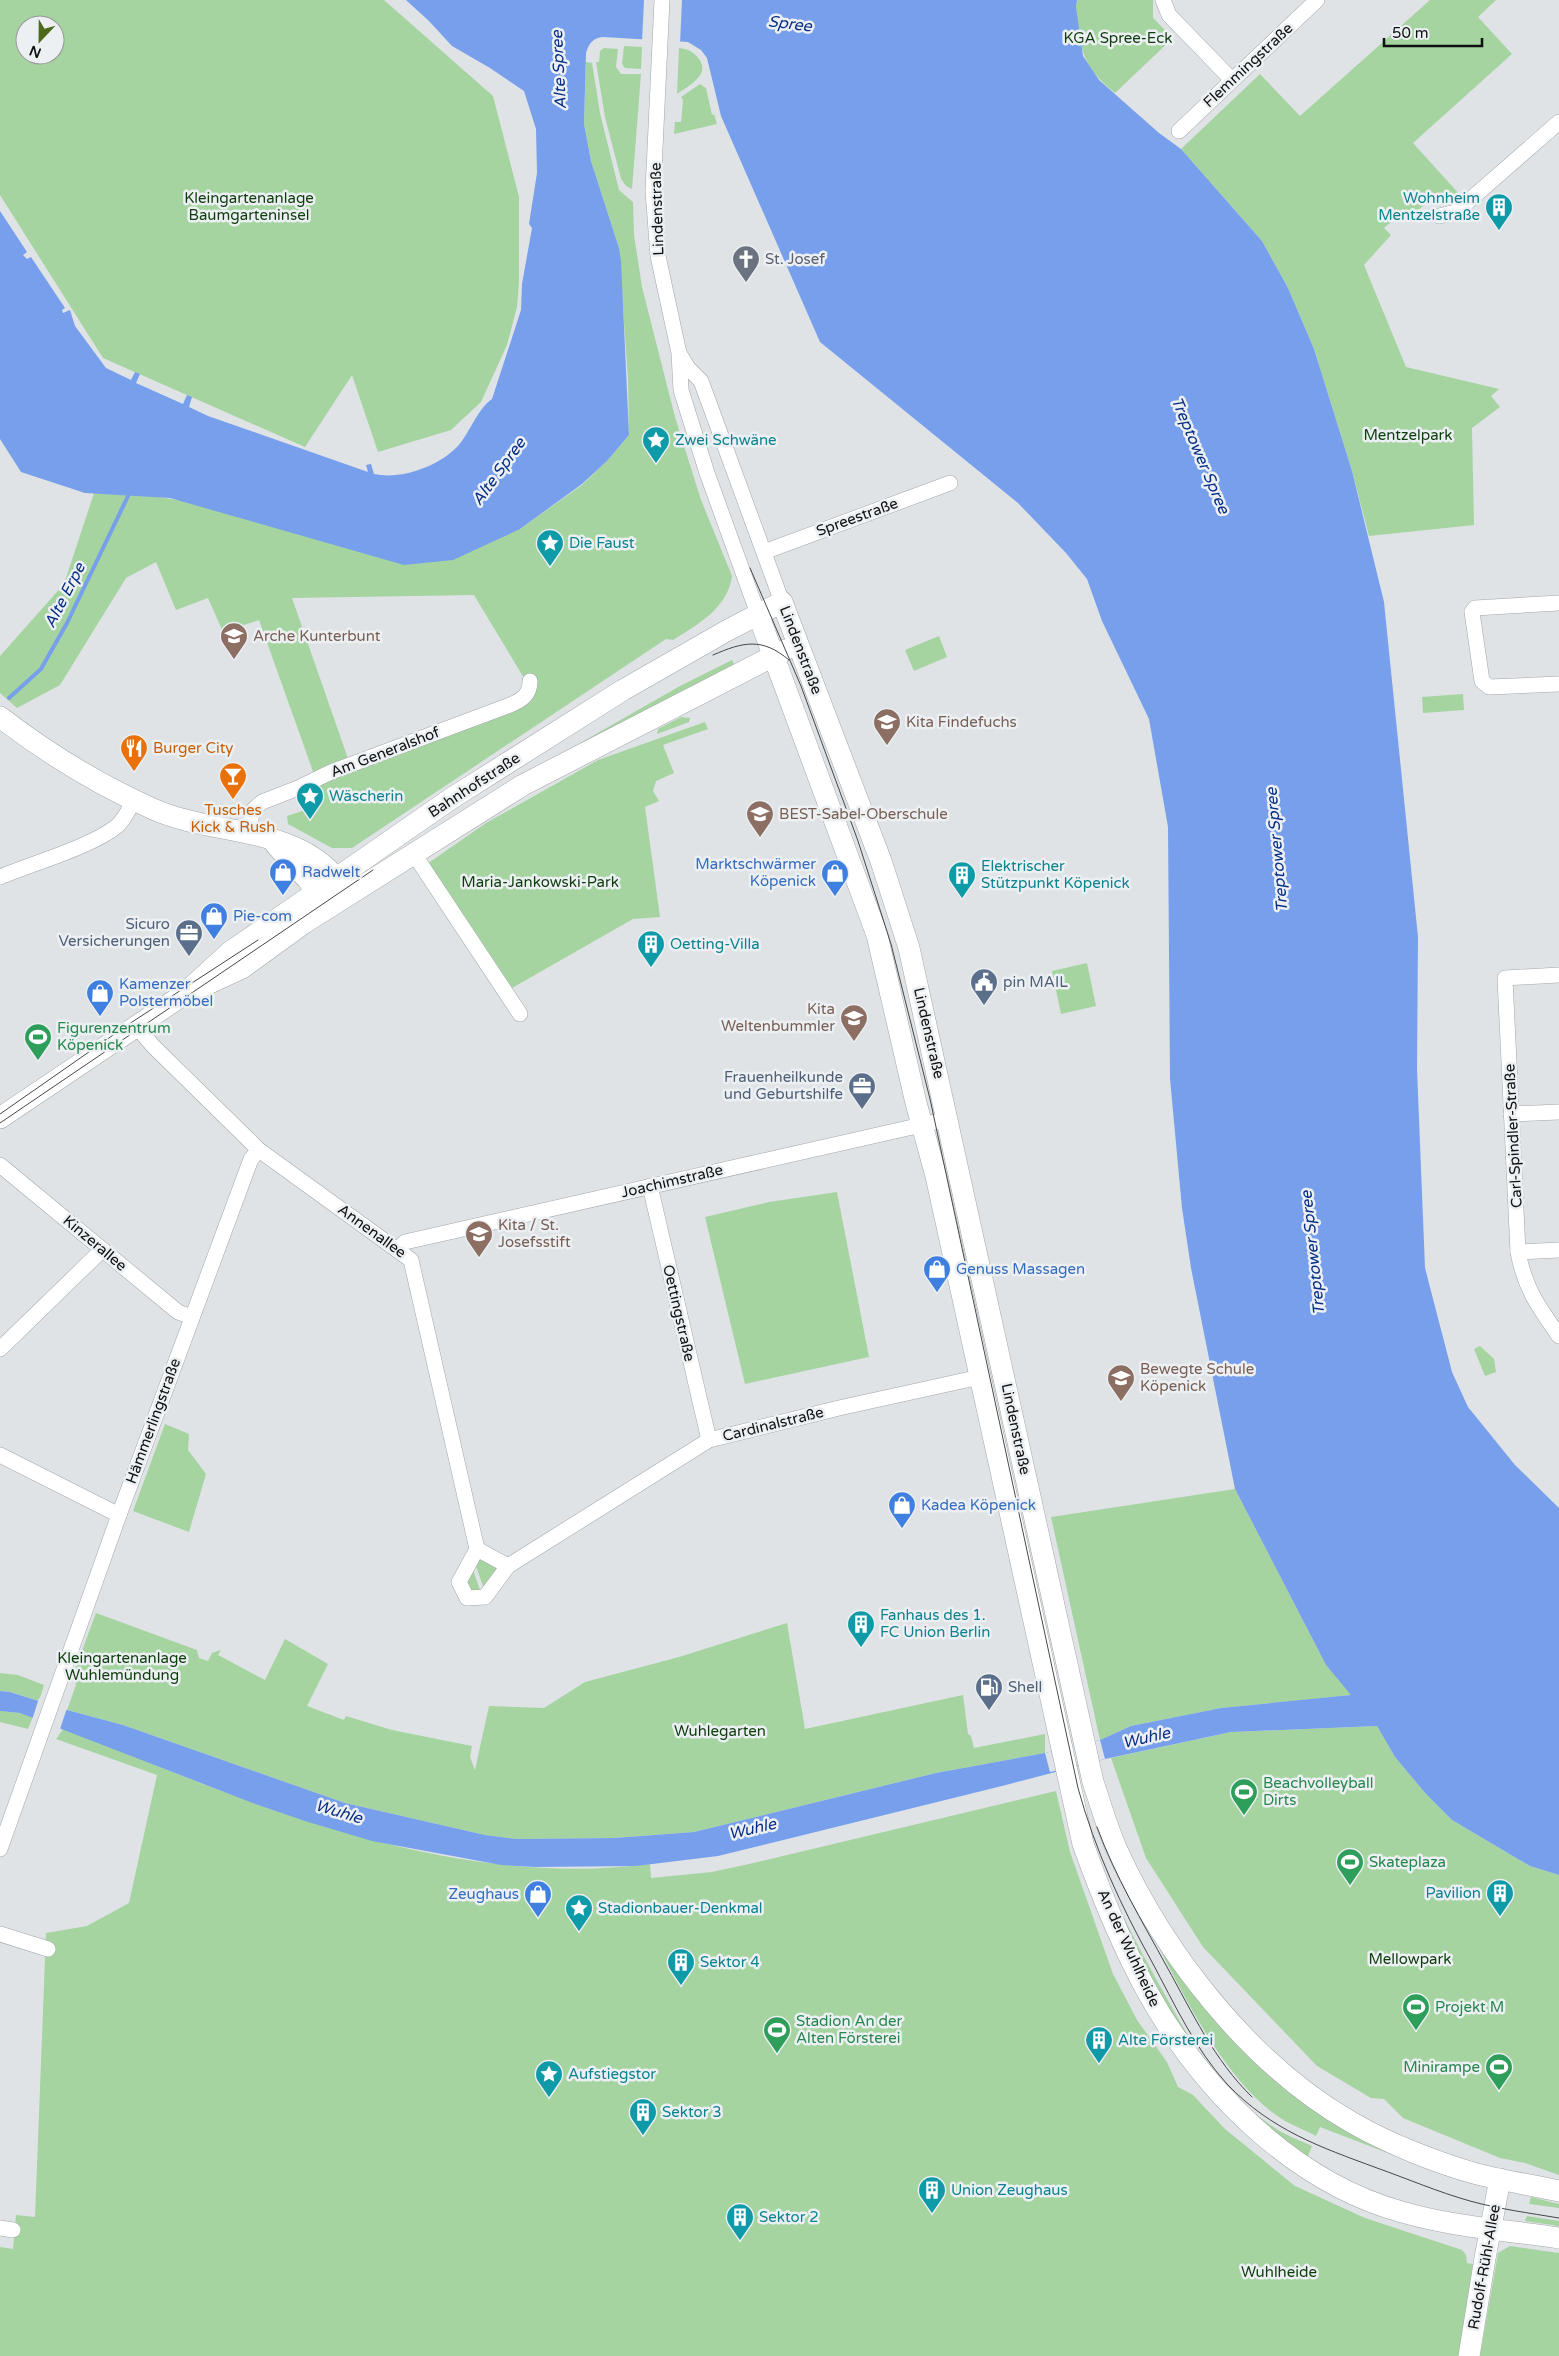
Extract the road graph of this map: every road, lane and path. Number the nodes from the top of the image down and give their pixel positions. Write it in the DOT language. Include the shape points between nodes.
graph roads {
  1 [pos="662,0"];
  2 [pos="1163,0"];
  3 [pos="1318,0"];
  4 [pos="1232,80"];
  5 [pos="1559,122"];
  6 [pos="1179,131"];
  7 [pos="1439,216"];
  8 [pos="679,353"];
  9 [pos="950,483"];
  10 [pos="764,552"];
  11 [pos="782,602"];
  12 [pos="1559,603"];
  13 [pos="758,614"];
  14 [pos="798,642"];
  15 [pos="774,656"];
  16 [pos="530,681"];
  17 [pos="1559,684"];
  18 [pos="0,717"];
  19 [pos="134,800"];
  20 [pos="248,832"];
  21 [pos="271,840"];
  22 [pos="414,854"];
  23 [pos="0,876"];
  24 [pos="337,878"];
  25 [pos="348,896"];
  26 [pos="322,900"];
  27 [pos="1559,976"];
  28 [pos="520,1014"];
  29 [pos="136,1026"];
  30 [pos="1559,1112"];
  31 [pos="1511,1114"];
  32 [pos="0,1118"];
  33 [pos="948,1119"];
  34 [pos="921,1124"];
  35 [pos="259,1150"];
  36 [pos="0,1165"];
  37 [pos="650,1186"];
  38 [pos="399,1249"];
  39 [pos="102,1250"];
  40 [pos="1559,1250"];
  41 [pos="1518,1252"];
  42 [pos="192,1317"];
  43 [pos="1559,1336"];
  44 [pos="0,1349"];
  45 [pos="980,1377"];
  46 [pos="709,1440"];
  47 [pos="0,1455"];
  48 [pos="119,1515"];
  49 [pos="477,1548"];
  50 [pos="508,1566"];
  51 [pos="1087,1753"];
  52 [pos="1063,1759"];
  53 [pos="0,1849"];
  54 [pos="0,1934"];
  55 [pos="48,1949"];
  56 [pos="1500,2179"];
  57 [pos="1559,2190"];
  58 [pos="1492,2228"];
  59 [pos="1559,2238"];
  60 [pos="1469,2356"];
  1 -- 8 [label="street, Lindenstraße" via="654,215 658,256"];
  2 -- 4 [label="street" via="1169,16"];
  3 -- 4 [label="street, Flemmingstraße"];
  4 -- 6 [label="street, Flemmingstraße"];
  5 -- 7 [label="street" via="1456,212"];
  8 -- 10 [label="street, Lindenstraße" via="701,381"];
  8 -- 13 [label="street, Lindenstraße" via="681,390 688,416"];
  9 -- 10 [label="street, Spreestraße"];
  10 -- 11 [label="street, Lindenstraße"];
  11 -- 13 [label="main road, Bahnhofstraße"];
  11 -- 14 [label="main road, Lindenstraße"];
  12 -- 17 [label="street" via="1475,608 1472,612 1482,681 1489,687"];
  13 -- 15 [label="main road, Lindenstraße"];
  13 -- 24 [label="main road, Bahnhofstraße" via="578,718 452,798"];
  14 -- 15 [label="main road, Bahnhofstraße"];
  14 -- 33 [label="main road, Lindenstraße" via="893,895 909,948"];
  15 -- 22 [label="main road, Bahnhofstraße" via="523,785"];
  15 -- 34 [label="main road, Lindenstraße" via="878,935"];
  16 -- 20 [label="street, Am Generalshof" via="524,699 331,772 262,802 253,810"];
  18 -- 19 [label="main road" via="60,759"];
  19 -- 20 [label="main road" via="192,823"];
  19 -- 23 [label="street" via="117,826 98,838"];
  20 -- 21 [label="main road"];
  21 -- 24 [label="main road" via="324,864"];
  21 -- 26 [label="main road"];
  22 -- 25 [label="main road, Bahnhofstraße"];
  22 -- 28 [label="street"];
  24 -- 25 [label="main road"];
  24 -- 26 [label="main road, Bahnhofstraße"];
  25 -- 26 [label="main road, Bahnhofstraße"];
  26 -- 29 [label="main road, Bahnhofstraße" via="242,968 183,995"];
  27 -- 31 [label="street, Carl-Spindler-Straße" via="1505,978"];
  29 -- 32 [label="main road, Bahnhofstraße"];
  29 -- 35 [label="street, Annenallee"];
  30 -- 31 [label="street"];
  31 -- 41 [label="street, Carl-Spindler-Straße"];
  33 -- 34 [label="street, Joachimstraße"];
  33 -- 51 [label="main road, Lindenstraße"];
  34 -- 37 [label="street, Joachimstraße"];
  34 -- 45 [label="main road, Lindenstraße" via="936,1176"];
  35 -- 38 [label="street, Annenallee"];
  35 -- 42 [label="street, Hämmerlingstraße" via="251,1159"];
  36 -- 39 [label="street, Kinzerallee"];
  37 -- 38 [label="street, Joachimstraße" via="405,1242"];
  37 -- 46 [label="street, Oettingstraße"];
  38 -- 49 [label="street, Annenallee" via="411,1260"];
  39 -- 42 [label="street, Kinzerallee" via="178,1312"];
  39 -- 44 [label="street"];
  40 -- 41 [label="street"];
  41 -- 43 [label="street, Carl-Spindler-Straße" via="1522,1274 1531,1295"];
  42 -- 48 [label="street, Hämmerlingstraße"];
  45 -- 46 [label="street, Cardinalstraße"];
  45 -- 52 [label="main road, Lindenstraße"];
  46 -- 50 [label="street, Cardinalstraße"];
  47 -- 48 [label="street"];
  48 -- 53 [label="street, Hämmerlingstraße"];
  49 -- 50 [label="street"];
  49 -- 50 [label="street" via="459,1582 467,1598 485,1597"];
  51 -- 56 [label="main road, An der Wuhlheide" via="1093,1782 1116,1848 1157,1924 1193,1976 1252,2044 1301,2088 1352,2123 1429,2157"];
  52 -- 58 [label="main road, An der Wuhlheide" via="1083,1844 1147,1992 1183,2048 1235,2108 1308,2169 1353,2193 1401,2212 1458,2225"];
  54 -- 55 [label="street"];
  56 -- 57 [label="main road, An der Wuhlheide"];
  56 -- 58 [label="main road, Rudolf-Rühl-Allee"];
  58 -- 59 [label="main road, An der Wuhlheide"];
  58 -- 60 [label="main road, Rudolf-Rühl-Allee"];
}
